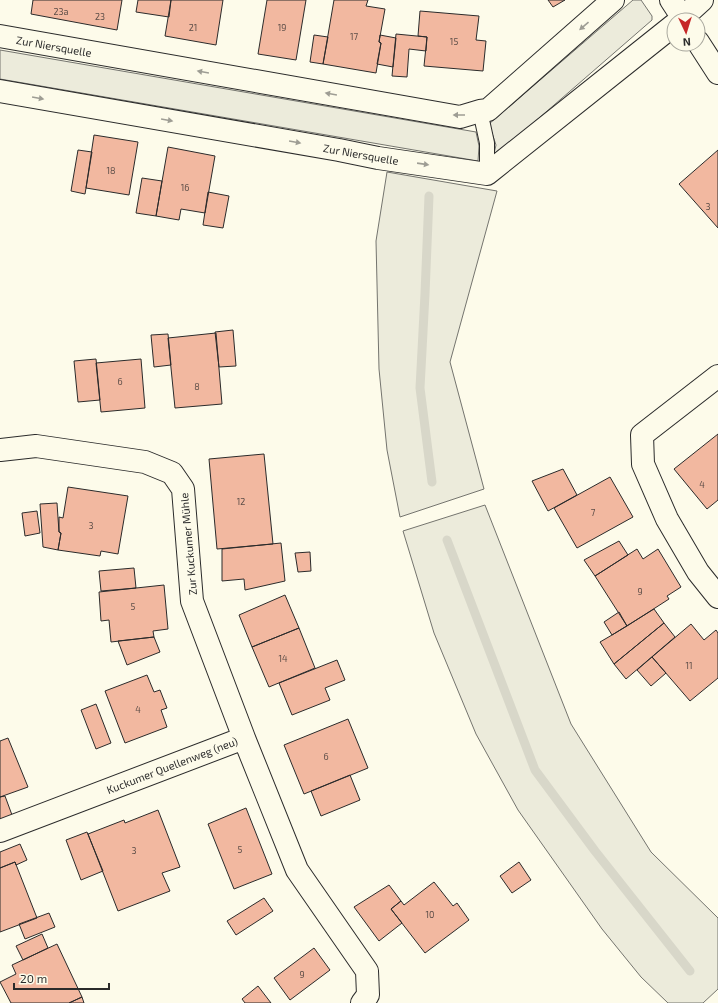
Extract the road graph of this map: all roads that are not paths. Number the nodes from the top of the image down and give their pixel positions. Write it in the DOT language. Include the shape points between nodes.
graph roads {
  1 [pos="613,0"];
  2 [pos="671,0"];
  3 [pos="702,0"];
  4 [pos="676,12"];
  5 [pos="689,12"];
  6 [pos="666,32"];
  7 [pos="0,36"];
  8 [pos="704,52"];
  9 [pos="718,73"];
  10 [pos="0,91"];
  11 [pos="480,111"];
  12 [pos="488,174"];
  13 [pos="718,376"];
  14 [pos="0,450"];
  15 [pos="718,597"];
  16 [pos="244,738"];
  17 [pos="0,831"];
  18 [pos="362,1003"];
  1 -- 11 [label="street, Zur Niersquelle, one-way" via="488,110"];
  2 -- 4 [label="street"];
  3 -- 5 [label="street"];
  6 -- 12 [label="street"];
  11 -- 7 [label="street, Zur Niersquelle, one-way" via="460,117"];
  8 -- 9 [label="street"];
  10 -- 12 [label="street, Zur Niersquelle, one-way" via="378,158"];
  11 -- 12 [label="lane" via="487,143"];
  13 -- 15 [label="street" via="642,435 643,464 667,519 698,572"];
  14 -- 16 [label="street, Zur Kuckumer Mühle" via="36,446 144,462 172,472 183,489 192,601"];
  16 -- 17 [label="street, Kuckumer Quellenweg (neu)"];
  16 -- 18 [label="street, Kuckumer Quellenweg (neu)" via="297,870 367,971 368,995"];
}
